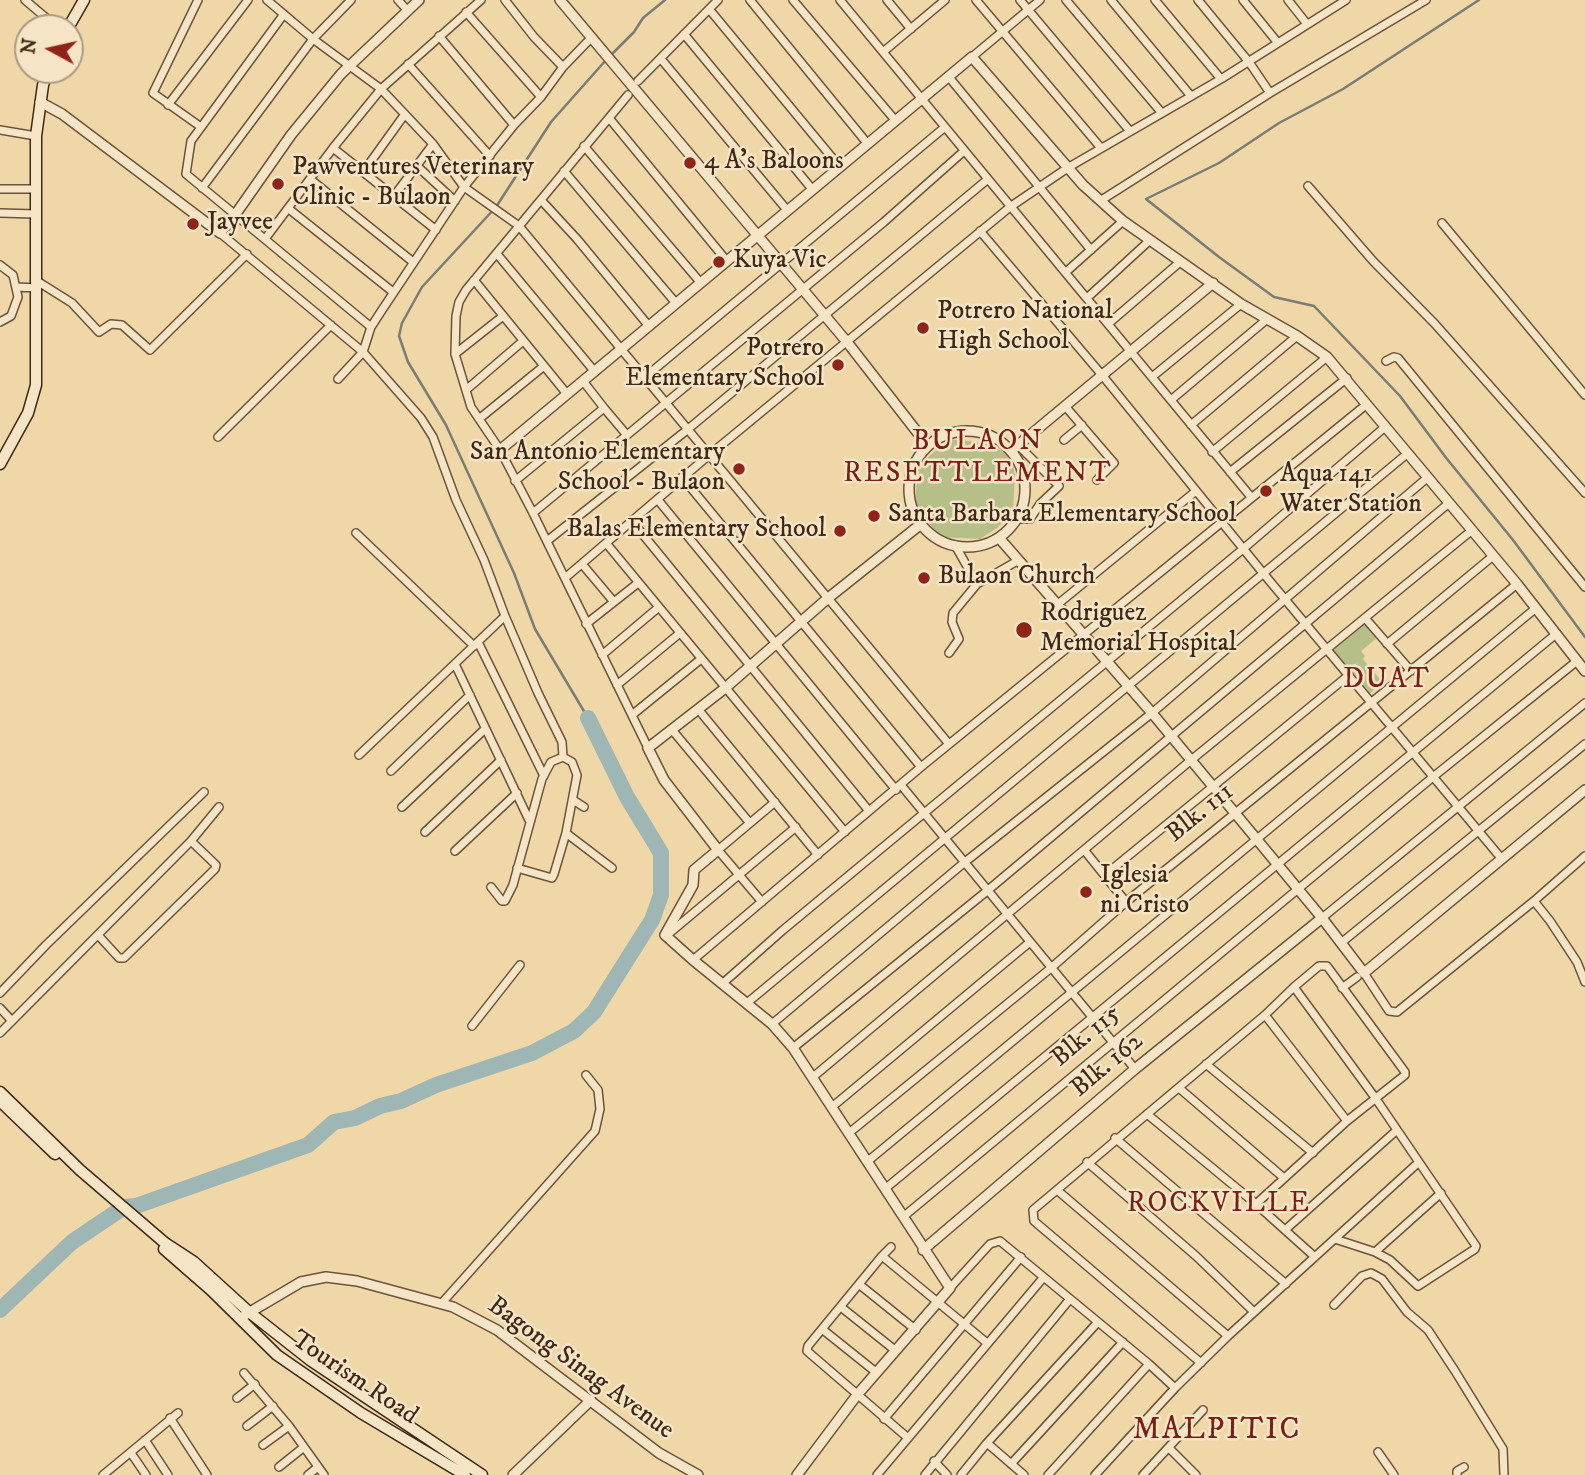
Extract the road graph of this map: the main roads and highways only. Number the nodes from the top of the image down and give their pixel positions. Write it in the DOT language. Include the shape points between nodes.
graph roads {
  1 [pos="44,84"];
  2 [pos="0,464"];
  3 [pos="0,1091"];
  4 [pos="1,1102"];
  5 [pos="85,1178"];
  6 [pos="163,1245"];
  7 [pos="466,1475"];
  8 [pos="482,1475"];
  1 -- 2 [label="main road" via="36,136 38,374 28,414"];
  3 -- 5 [label="main road"];
  4 -- 5 [label="main road"];
  5 -- 6 [label="main road"];
  6 -- 7 [label="main road, Tourism Road" via="277,1354 361,1413"];
  6 -- 8 [label="main road, Tourism Road" via="194,1262 310,1360"];
}
